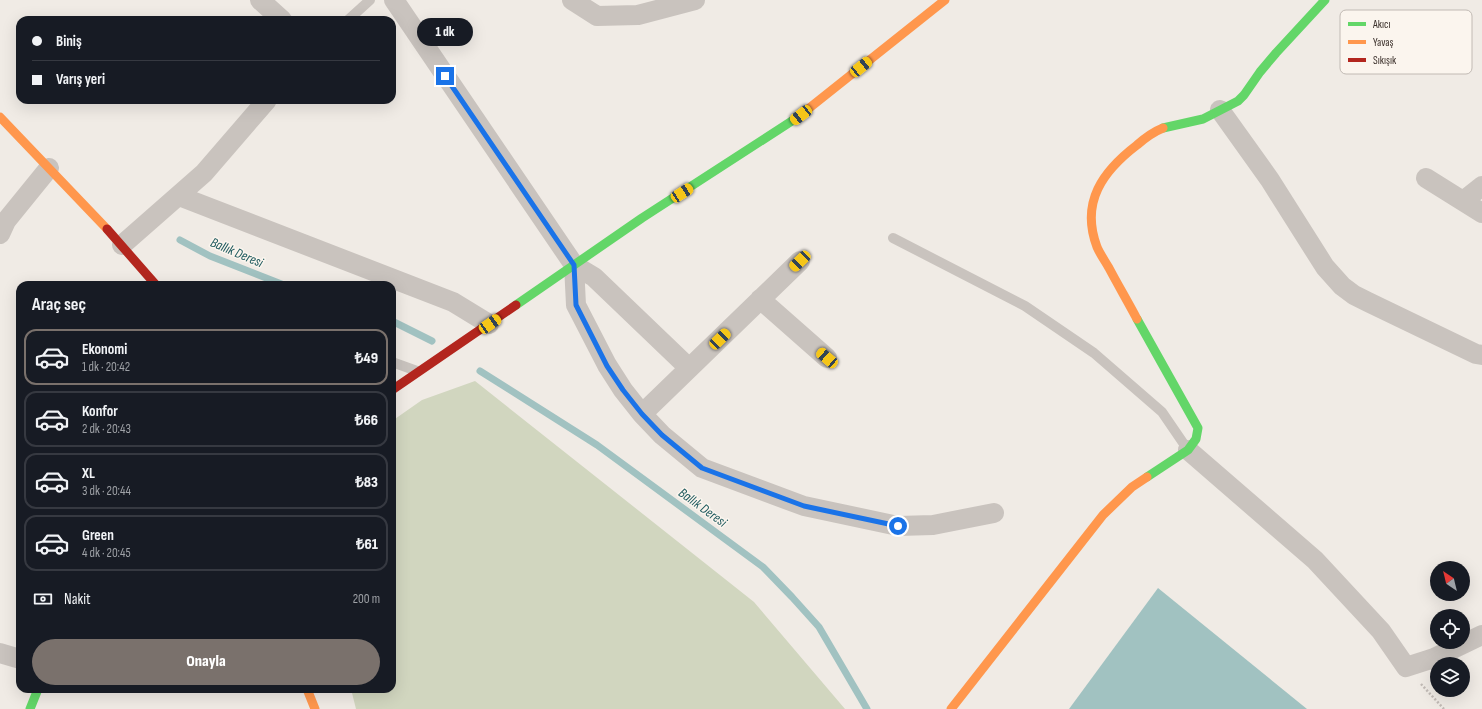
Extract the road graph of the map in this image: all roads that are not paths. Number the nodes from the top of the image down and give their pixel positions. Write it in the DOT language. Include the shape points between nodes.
graph roads {
  1 [pos="260,0"];
  2 [pos="370,0"];
  3 [pos="394,0"];
  4 [pos="572,0"];
  5 [pos="695,0"];
  6 [pos="945,0"];
  7 [pos="1325,0"];
  8 [pos="278,16"];
  9 [pos="352,16"];
  10 [pos="264,104"];
  11 [pos="1220,110"];
  12 [pos="0,117"];
  13 [pos="49,168"];
  14 [pos="1426,178"];
  15 [pos="1482,186"];
  16 [pos="179,196"];
  17 [pos="1463,201"];
  18 [pos="1482,213"];
  19 [pos="0,234"];
  20 [pos="893,238"];
  21 [pos="122,244"];
  22 [pos="800,261"];
  23 [pos="574,265"];
  24 [pos="153,281"];
  25 [pos="760,300"];
  26 [pos="490,324"];
  27 [pos="1482,355"];
  28 [pos="827,358"];
  29 [pos="396,363"];
  30 [pos="689,368"];
  31 [pos="419,372"];
  32 [pos="396,387"];
  33 [pos="642,414"];
  34 [pos="1188,450"];
  35 [pos="994,513"];
  36 [pos="1482,635"];
  37 [pos="0,653"];
  38 [pos="16,658"];
  39 [pos="36,693"];
  40 [pos="309,693"];
  41 [pos="30,709"];
  42 [pos="315,709"];
  43 [pos="952,709"];
  1 -- 8 [label="street"];
  2 -- 9 [label="lane"];
  3 -- 23 [label="street"];
  4 -- 5 [label="street" via="597,16 638,15"];
  6 -- 23 [label="street" via="789,124 642,218"];
  7 -- 11 [label="street" via="1283,45 1239,101"];
  10 -- 16 [label="street" via="204,173"];
  11 -- 27 [label="street" via="1270,180 1324,267 1342,286 1368,302"];
  11 -- 34 [label="street" via="1204,119 1163,127 1124,153 1104,175 1097,188 1092,212 1093,236 1102,258 1198,428 1196,439"];
  12 -- 13 [label="street"];
  13 -- 19 [label="street" via="6,221"];
  13 -- 21 [label="street"];
  14 -- 17 [label="street"];
  15 -- 17 [label="street"];
  16 -- 21 [label="street"];
  16 -- 26 [label="street" via="453,302"];
  17 -- 18 [label="street"];
  20 -- 34 [label="lane" via="1025,306 1094,353 1162,412"];
  21 -- 24 [label="street"];
  22 -- 25 [label="street"];
  23 -- 26 [label="street"];
  23 -- 30 [label="street" via="594,277"];
  23 -- 33 [label="street" via="576,305 607,366"];
  25 -- 28 [label="street"];
  25 -- 30 [label="street"];
  26 -- 31 [label="street"];
  29 -- 31 [label="lane"];
  30 -- 33 [label="street"];
  31 -- 32 [label="street"];
  33 -- 35 [label="street" via="667,440 702,468 804,506 898,526 933,525"];
  34 -- 36 [label="street" via="1315,560 1381,631 1406,667 1434,658"];
  34 -- 43 [label="street" via="1132,487 1103,515"];
  37 -- 38 [label="street"];
  39 -- 41 [label="street"];
  40 -- 42 [label="street"];
}
